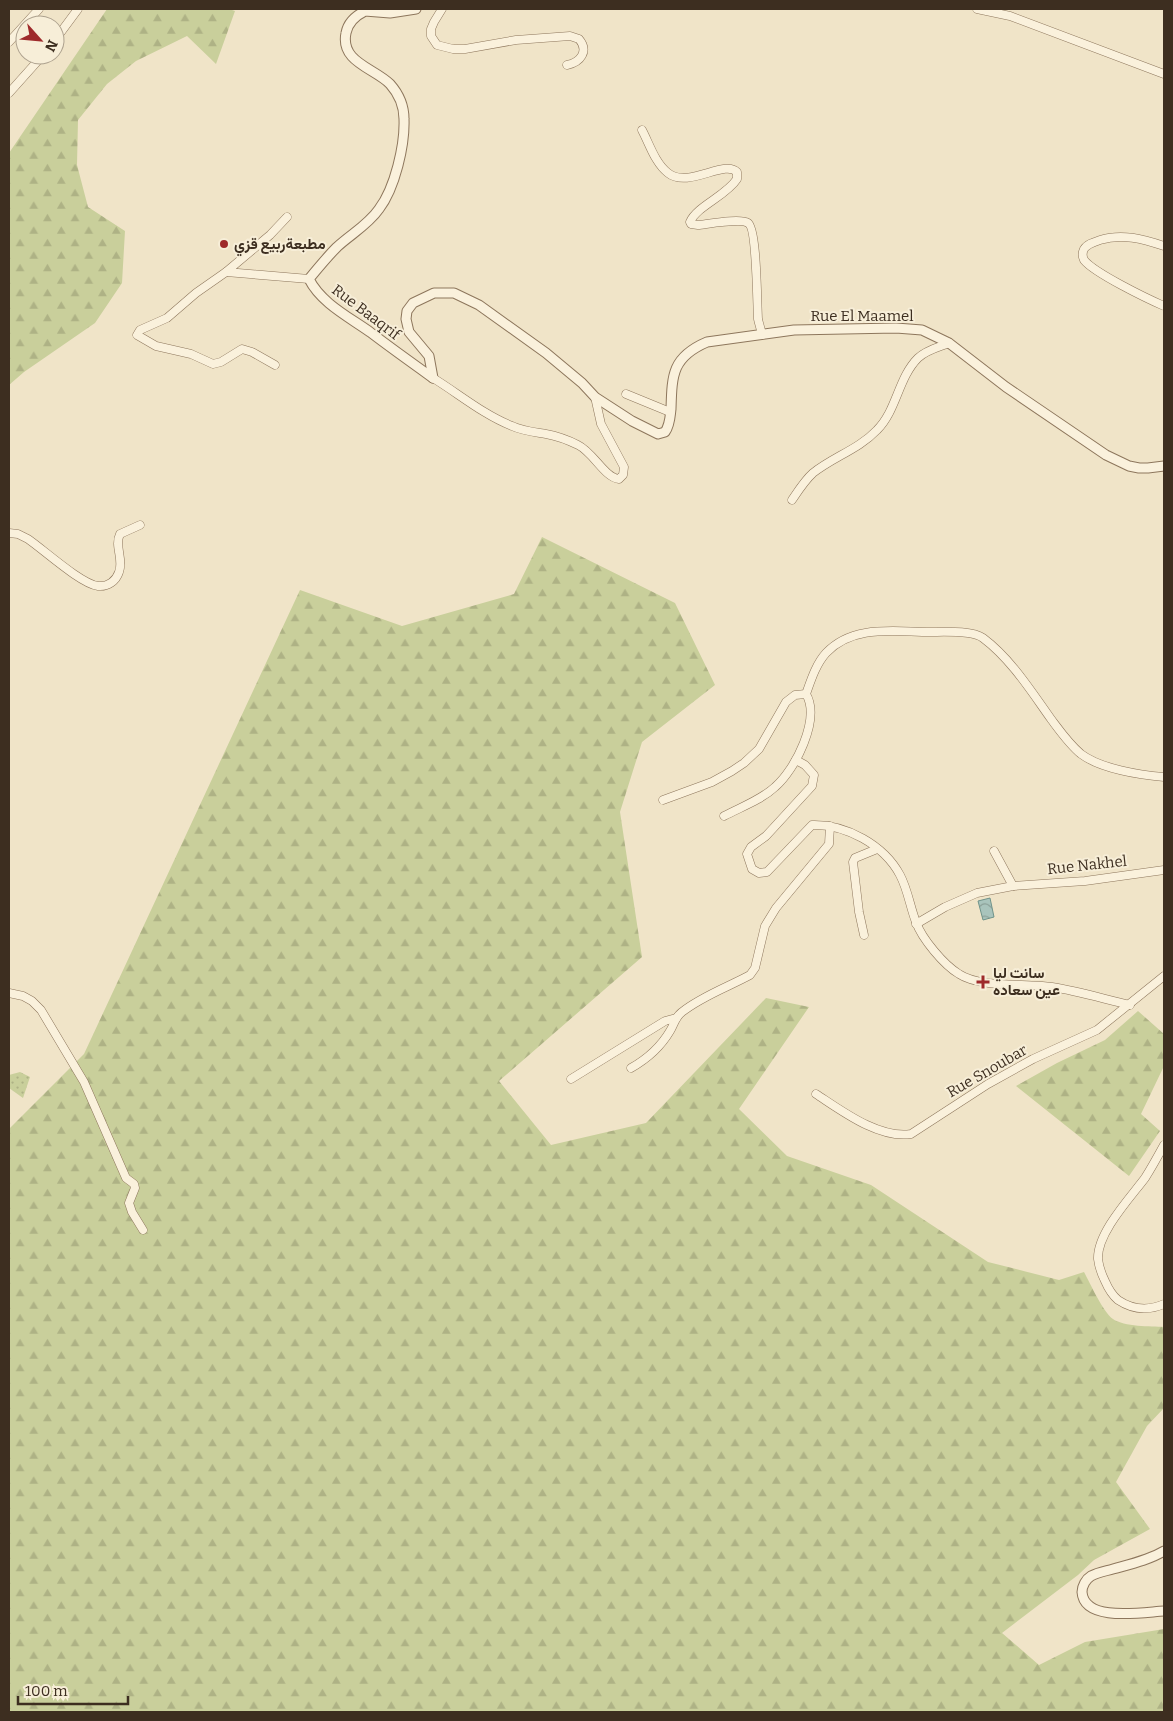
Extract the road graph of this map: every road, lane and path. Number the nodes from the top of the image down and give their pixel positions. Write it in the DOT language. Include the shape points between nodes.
graph roads {
  1 [pos="39,9"];
  2 [pos="78,9"];
  3 [pos="416,9"];
  4 [pos="442,9"];
  5 [pos="977,9"];
  6 [pos="1011,13"];
  7 [pos="65,27"];
  8 [pos="9,42"];
  9 [pos="34,65"];
  10 [pos="567,65"];
  11 [pos="1164,74"];
  12 [pos="9,93"];
  13 [pos="642,130"];
  14 [pos="288,217"];
  15 [pos="1164,246"];
  16 [pos="226,272"];
  17 [pos="309,279"];
  18 [pos="1164,306"];
  19 [pos="762,335"];
  20 [pos="949,343"];
  21 [pos="275,365"];
  22 [pos="433,378"];
  23 [pos="626,394"];
  24 [pos="595,397"];
  25 [pos="670,412"];
  26 [pos="1164,466"];
  27 [pos="792,500"];
  28 [pos="140,525"];
  29 [pos="9,533"];
  30 [pos="806,694"];
  31 [pos="796,760"];
  32 [pos="1164,777"];
  33 [pos="663,800"];
  34 [pos="724,816"];
  35 [pos="830,826"];
  36 [pos="877,849"];
  37 [pos="994,851"];
  38 [pos="1164,870"];
  39 [pos="1013,886"];
  40 [pos="916,924"];
  41 [pos="864,935"];
  42 [pos="1164,976"];
  43 [pos="9,992"];
  44 [pos="1130,1004"];
  45 [pos="676,1018"];
  46 [pos="631,1068"];
  47 [pos="571,1079"];
  48 [pos="816,1094"];
  49 [pos="1164,1145"];
  50 [pos="143,1230"];
  51 [pos="1164,1304"];
  52 [pos="1164,1551"];
  53 [pos="1164,1612"];
  1 -- 8 [label="street"];
  2 -- 7 [label="street"];
  3 -- 17 [label="street" via="390,13 365,11 348,27 345,40 354,59 384,79 398,94 404,118 403,136 393,180 380,209 337,247"];
  4 -- 10 [label="street" via="431,29 437,45 453,50 570,36 579,39 584,48 580,60"];
  5 -- 6 [label="street"];
  6 -- 11 [label="street"];
  9 -- 12 [label="street"];
  13 -- 19 [label="street" via="658,160 672,175 694,177 726,168 737,172 737,179 730,188 690,222 698,225 740,221 751,225"];
  14 -- 16 [label="street"];
  15 -- 18 [label="street" via="1120,236 1093,242 1082,251 1082,257 1106,275"];
  16 -- 17 [label="street"];
  16 -- 21 [label="street" via="167,318 140,330 137,335 156,346 191,354 214,364 242,349"];
  17 -- 22 [label="street, Rue Baaqrif" via="312,286 342,313"];
  19 -- 20 [label="street, Rue El Maamel" via="794,330 910,328"];
  19 -- 25 [label="street, Rue El Maamel" via="707,342 685,355 678,363 671,383"];
  20 -- 26 [label="street, Rue El Maamel" via="1006,387 1106,455 1138,468"];
  20 -- 27 [label="street" via="919,357 878,429 812,474"];
  22 -- 24 [label="street" via="429,356 408,332 407,311 413,303 434,292 446,292 467,298 490,312 565,368"];
  22 -- 24 [label="street" via="512,426 578,445 609,475 619,479 624,467 601,424"];
  23 -- 25 [label="street"];
  24 -- 25 [label="street, Rue El Maamel" via="658,434 668,429"];
  28 -- 29 [label="street" via="120,534 119,574 112,583 99,586 84,580 28,538"];
  30 -- 31 [label="street" via="810,701 810,716"];
  30 -- 32 [label="street" via="826,653 861,633 960,633 981,637 1019,676 1081,754 1110,767"];
  30 -- 33 [label="street" via="795,695 786,702 762,744 744,763 712,782"];
  31 -- 34 [label="street" via="774,789"];
  31 -- 35 [label="street" via="814,775 812,786 752,847 747,854 752,869 759,873 767,872 812,825"];
  35 -- 36 [label="street" via="858,836"];
  35 -- 45 [label="street" via="829,844 765,926 755,968 750,975 701,1000"];
  36 -- 40 [label="street" via="900,876"];
  36 -- 41 [label="street" via="855,858 853,862"];
  37 -- 39 [label="street"];
  38 -- 39 [label="street, Rue Nakhel" via="1085,881"];
  39 -- 40 [label="street, Rue Nakhel" via="962,899"];
  40 -- 44 [label="street" via="948,966 965,978 1054,987"];
  42 -- 44 [label="street, Rue Snoubar"];
  43 -- 50 [label="street" via="23,996 41,1010 68,1053 96,1106 126,1178 136,1188 129,1203"];
  44 -- 48 [label="street, Rue Snoubar" via="1097,1030 988,1084 911,1134 874,1128"];
  45 -- 46 [label="street" via="652,1055"];
  45 -- 47 [label="street" via="665,1021"];
  49 -- 51 [label="street" via="1112,1221 1098,1258 1101,1272 1115,1298 1140,1309 1154,1309"];
  52 -- 53 [label="street" via="1148,1559 1092,1575 1082,1594 1087,1604 1102,1612"];
}
